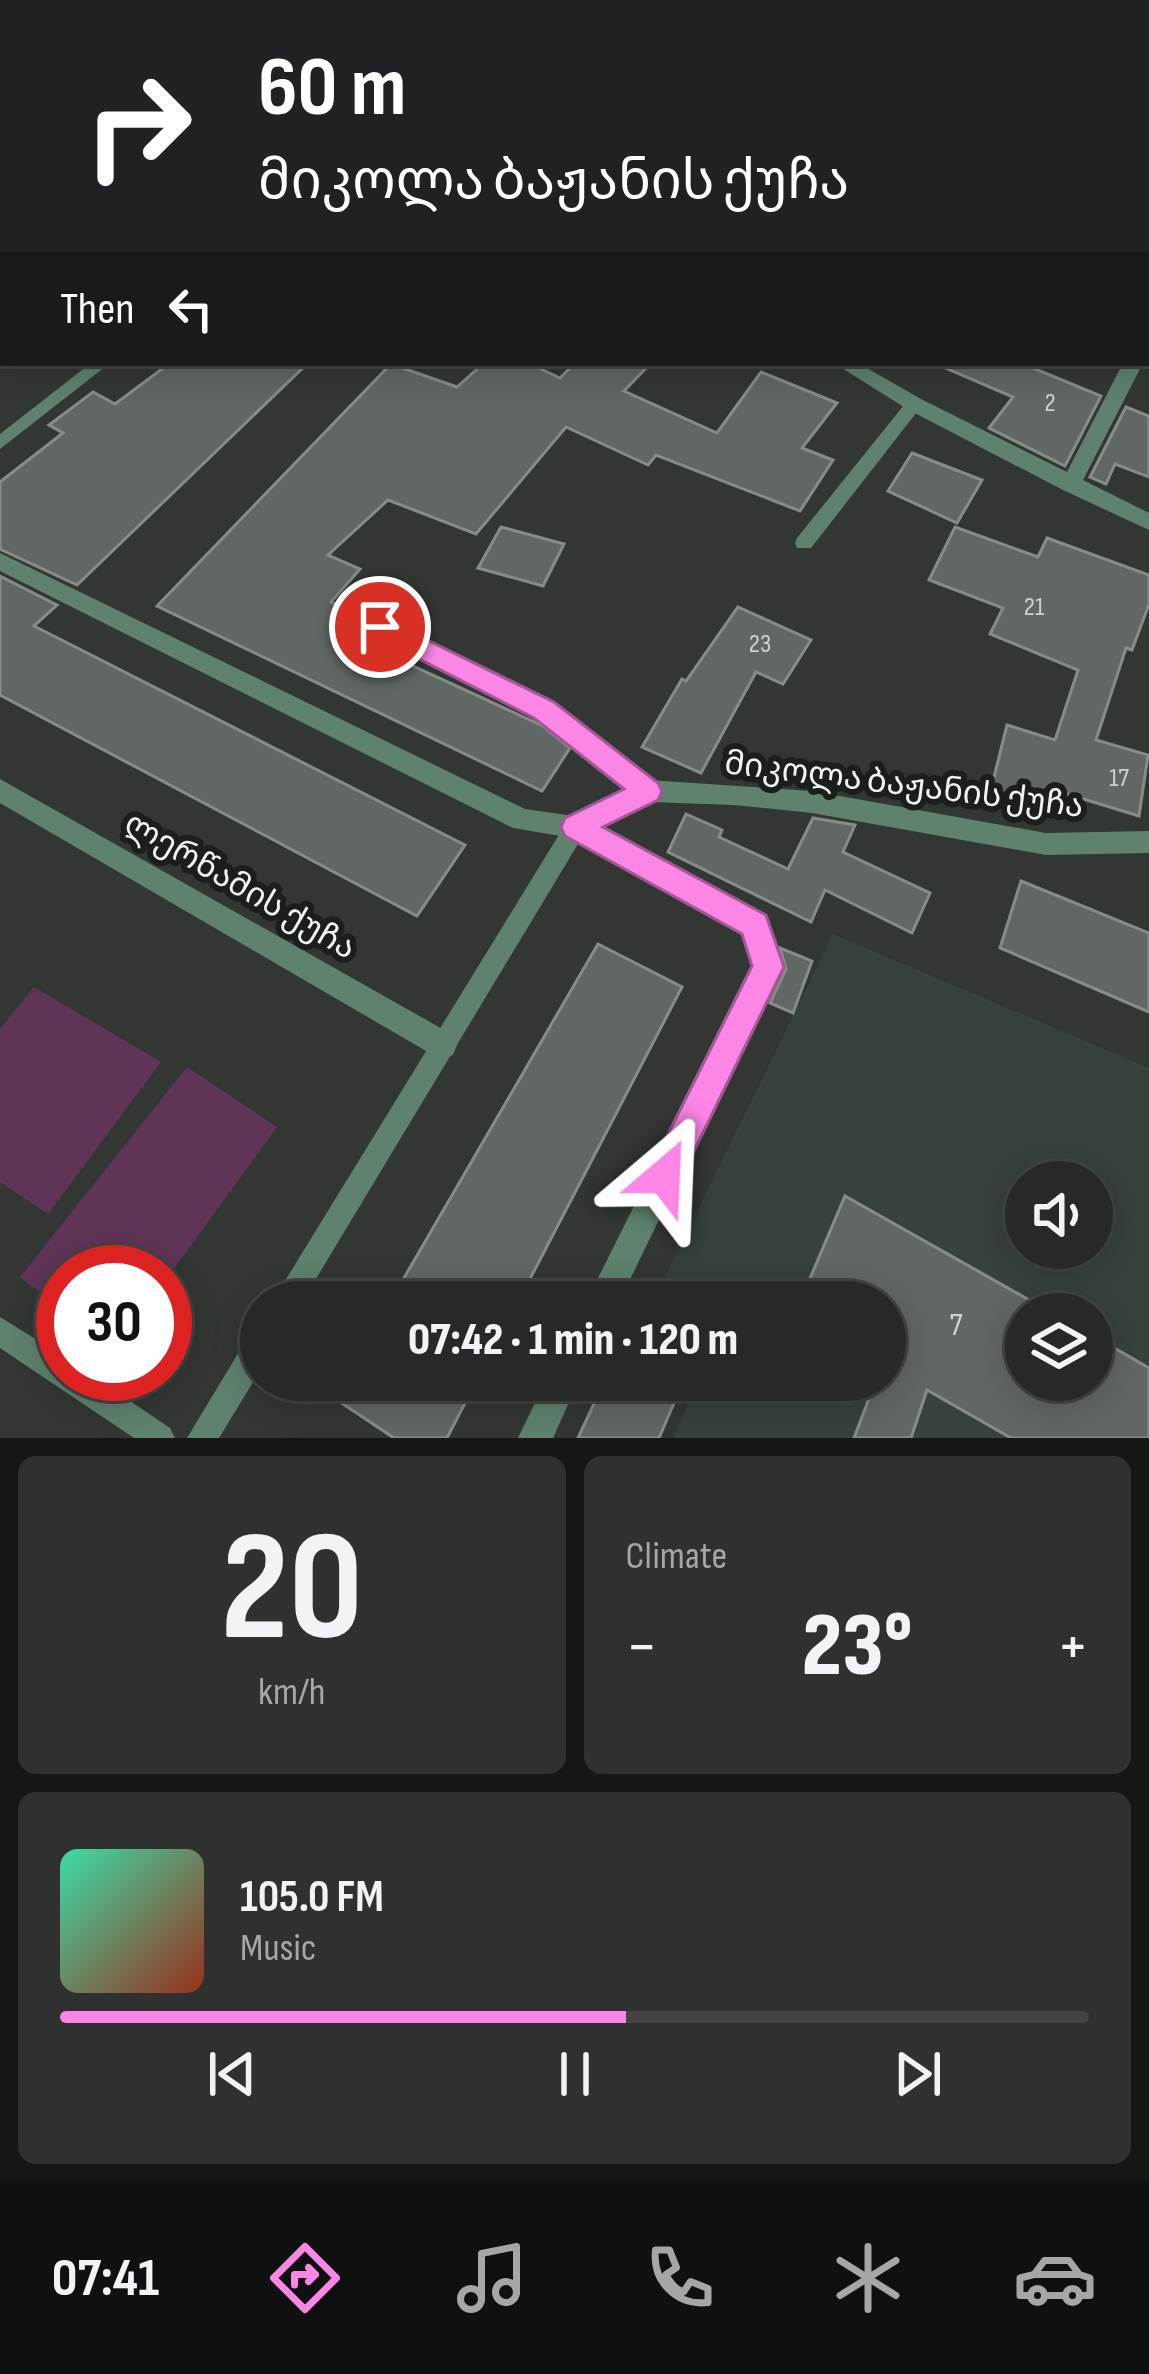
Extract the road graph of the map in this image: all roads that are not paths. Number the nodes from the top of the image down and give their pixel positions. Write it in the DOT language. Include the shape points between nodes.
graph roads {
  1 [pos="98,366"];
  2 [pos="849,366"];
  3 [pos="1131,366"];
  4 [pos="914,404"];
  5 [pos="0,443"];
  6 [pos="1070,485"];
  7 [pos="1149,523"];
  8 [pos="804,543"];
  9 [pos="0,561"];
  10 [pos="380,627"];
  11 [pos="0,790"];
  12 [pos="648,791"];
  13 [pos="576,827"];
  14 [pos="1149,842"];
  15 [pos="443,1045"];
  16 [pos="299,1281"];
  17 [pos="612,1281"];
  18 [pos="0,1331"];
  19 [pos="36,1356"];
  20 [pos="240,1376"];
  21 [pos="104,1401"];
  22 [pos="553,1401"];
  23 [pos="160,1438"];
  24 [pos="202,1438"];
  25 [pos="535,1438"];
  1 -- 5 [label="lane"];
  2 -- 4 [label="street"];
  3 -- 6 [label="street"];
  4 -- 6 [label="street"];
  4 -- 8 [label="lane"];
  6 -- 7 [label="street"];
  9 -- 13 [label="street" via="522,820"];
  10 -- 12 [label="lane" via="544,710"];
  11 -- 15 [label="street, ლერწამის ქუჩა"];
  12 -- 13 [label="street"];
  12 -- 14 [label="street, მიკოლა ბაჟანის ქუჩა" via="812,802 1046,844"];
  13 -- 15 [label="lane"];
  13 -- 17 [label="street" via="755,925 768,967"];
  15 -- 16 [label="lane"];
  18 -- 19 [label="lane"];
  20 -- 24 [label="lane"];
  21 -- 23 [label="lane"];
  22 -- 25 [label="street"];
}
